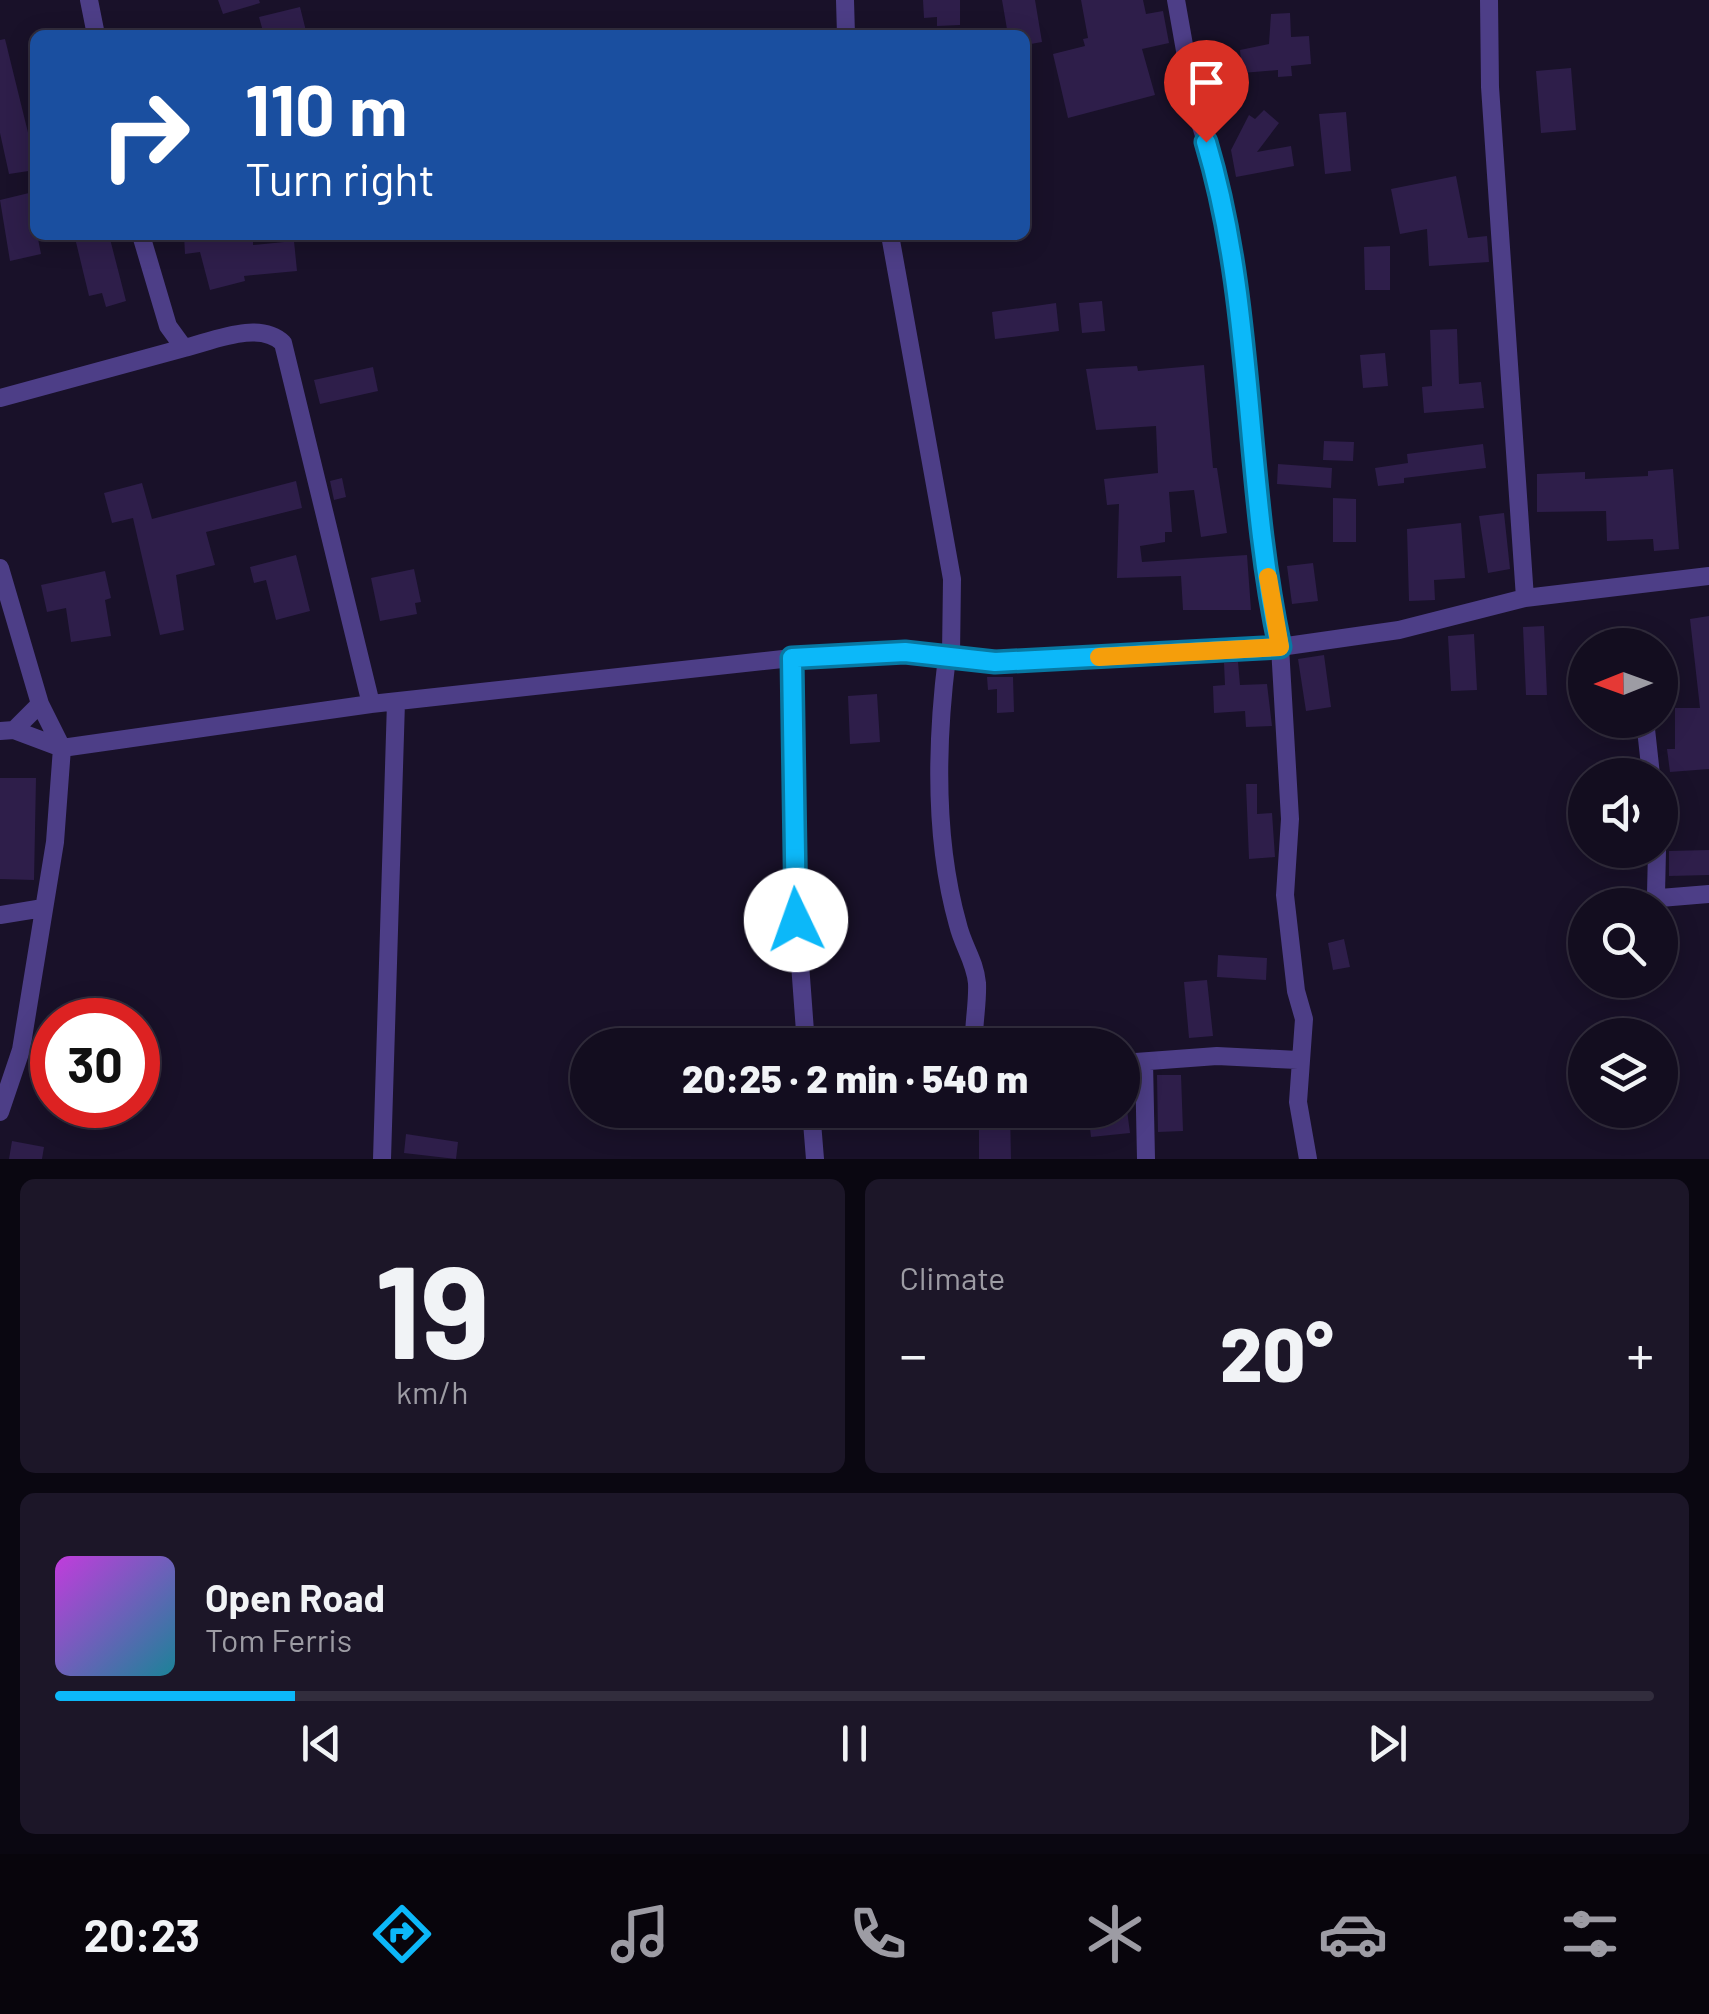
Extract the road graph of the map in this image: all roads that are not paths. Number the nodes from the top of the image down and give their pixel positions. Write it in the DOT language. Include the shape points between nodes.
graph roads {
  1 [pos="89,0"];
  2 [pos="845,0"];
  3 [pos="1176,0"];
  4 [pos="1489,0"];
  5 [pos="95,30"];
  6 [pos="846,30"];
  7 [pos="142,240"];
  8 [pos="891,240"];
  9 [pos="184,348"];
  10 [pos="0,398"];
  11 [pos="0,568"];
  12 [pos="1709,576"];
  13 [pos="1525,598"];
  14 [pos="1280,647"];
  15 [pos="949,656"];
  16 [pos="792,658"];
  17 [pos="396,702"];
  18 [pos="40,704"];
  19 [pos="370,704"];
  20 [pos="7,730"];
  21 [pos="62,748"];
  22 [pos="1657,868"];
  23 [pos="1709,894"];
  24 [pos="44,908"];
  25 [pos="0,915"];
  26 [pos="805,1028"];
  27 [pos="975,1028"];
  28 [pos="1298,1060"];
  29 [pos="1140,1062"];
  30 [pos="1144,1062"];
  31 [pos="0,1112"];
  32 [pos="812,1128"];
  33 [pos="382,1159"];
  34 [pos="815,1159"];
  35 [pos="1146,1159"];
  36 [pos="1308,1159"];
  1 -- 5 [label="street"];
  2 -- 6 [label="street"];
  3 -- 14 [label="street" via="1234,279"];
  4 -- 13 [label="street"];
  7 -- 9 [label="street" via="168,326"];
  8 -- 15 [label="street" via="952,580"];
  9 -- 10 [label="street"];
  9 -- 19 [label="street" via="245,333 283,343"];
  11 -- 18 [label="street"];
  12 -- 13 [label="street"];
  13 -- 14 [label="street" via="1398,630"];
  14 -- 15 [label="street" via="995,662"];
  14 -- 28 [label="street" via="1290,819 1285,895 1304,1019"];
  15 -- 16 [label="street"];
  15 -- 27 [label="street" via="940,717 940,813 958,926 977,984"];
  16 -- 17 [label="street"];
  16 -- 26 [label="street" via="794,882"];
  17 -- 19 [label="street"];
  17 -- 33 [label="street"];
  18 -- 20 [label="street"];
  18 -- 21 [label="street"];
  19 -- 21 [label="street"];
  20 -- 21 [label="street"];
  21 -- 24 [label="street"];
  22 -- 23 [label="street" via="1660,898"];
  24 -- 25 [label="street"];
  24 -- 31 [label="street" via="21,1050"];
  28 -- 30 [label="street" via="1217,1056"];
  28 -- 36 [label="street"];
  29 -- 30 [label="street"];
  30 -- 35 [label="street"];
  32 -- 34 [label="street"];
}
